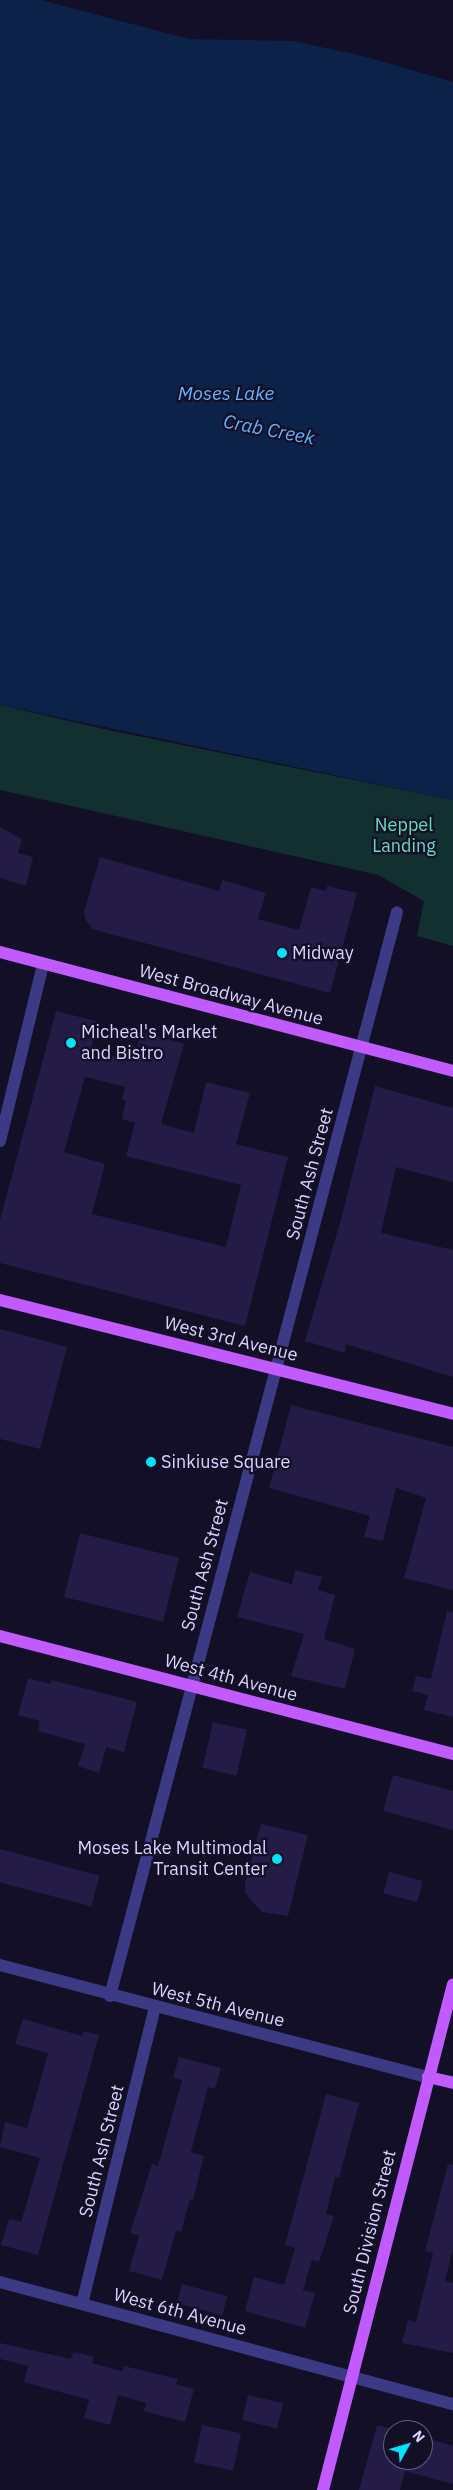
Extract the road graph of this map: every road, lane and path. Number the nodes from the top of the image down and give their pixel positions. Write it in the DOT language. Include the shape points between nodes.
graph roads {
  1 [pos="397,912"];
  2 [pos="0,952"];
  3 [pos="43,964"];
  4 [pos="362,1047"];
  5 [pos="453,1072"];
  6 [pos="0,1141"];
  7 [pos="0,1300"];
  8 [pos="276,1368"];
  9 [pos="453,1414"];
  10 [pos="0,1636"];
  11 [pos="190,1686"];
  12 [pos="453,1754"];
  13 [pos="0,1966"];
  14 [pos="453,1984"];
  15 [pos="110,1996"];
  16 [pos="155,2007"];
  17 [pos="428,2077"];
  18 [pos="453,2084"];
  19 [pos="0,2282"];
  20 [pos="82,2304"];
  21 [pos="351,2376"];
  22 [pos="453,2404"];
  23 [pos="323,2490"];
  1 -- 4 [label="street, South Ash Street"];
  2 -- 3 [label="main road, West Broadway Avenue"];
  3 -- 4 [label="main road, West Broadway Avenue"];
  3 -- 6 [label="street"];
  4 -- 5 [label="main road, West Broadway Avenue"];
  4 -- 8 [label="street, South Ash Street"];
  7 -- 8 [label="main road, West 3rd Avenue"];
  8 -- 9 [label="main road, West 3rd Avenue"];
  8 -- 11 [label="street, South Ash Street"];
  10 -- 11 [label="main road, West 4th Avenue"];
  11 -- 12 [label="main road, West 4th Avenue"];
  11 -- 15 [label="street, South Ash Street"];
  13 -- 15 [label="street, West 5th Avenue"];
  14 -- 17 [label="main road, South Division Street"];
  15 -- 16 [label="street, West 5th Avenue"];
  16 -- 17 [label="street, West 5th Avenue"];
  16 -- 20 [label="street, South Ash Street"];
  17 -- 18 [label="main road"];
  17 -- 21 [label="main road, South Division Street"];
  19 -- 20 [label="street, West 6th Avenue"];
  20 -- 21 [label="street, West 6th Avenue"];
  21 -- 22 [label="street, West 6th Avenue"];
  21 -- 23 [label="main road, South Division Street"];
}
